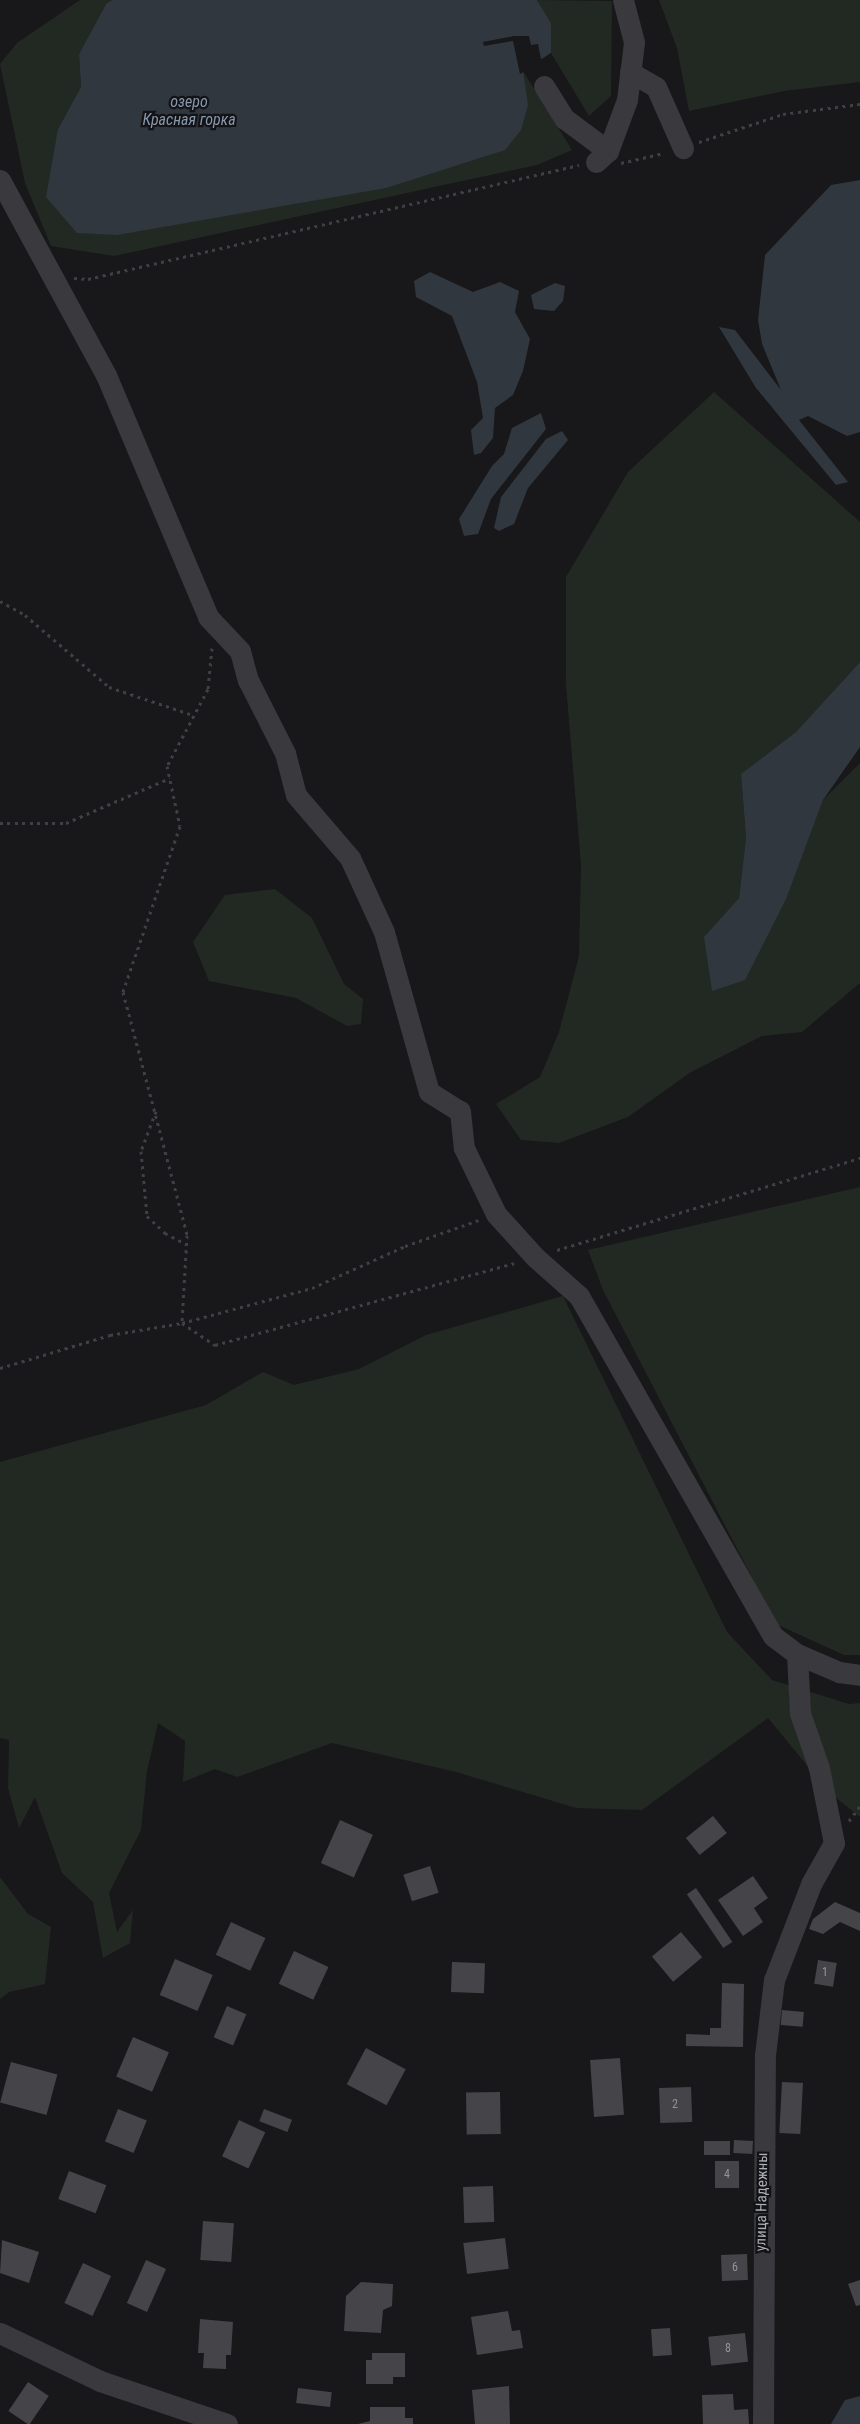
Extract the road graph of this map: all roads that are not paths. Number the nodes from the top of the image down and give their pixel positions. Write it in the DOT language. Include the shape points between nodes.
graph roads {
  1 [pos="623,0"];
  2 [pos="630,72"];
  3 [pos="544,86"];
  4 [pos="683,148"];
  5 [pos="0,180"];
  6 [pos="797,1654"];
  7 [pos="860,1675"];
  8 [pos="0,2333"];
  9 [pos="227,2424"];
  10 [pos="762,2424"];
  1 -- 2 [label="street" via="634,42"];
  2 -- 3 [label="street" via="627,100 602,157 565,119"];
  2 -- 4 [label="street" via="656,87"];
  5 -- 6 [label="street" via="106,375 208,617 240,651 248,680 285,753 296,795 350,858 384,932 429,1092 460,1111 464,1148 496,1214 534,1257 579,1296 773,1636"];
  6 -- 7 [label="street" via="839,1672"];
  6 -- 10 [label="street, улица Надежны" via="800,1713 819,1768 834,1843 811,1884 774,1980 765,2066"];
  8 -- 9 [label="street" via="100,2381"];
}
